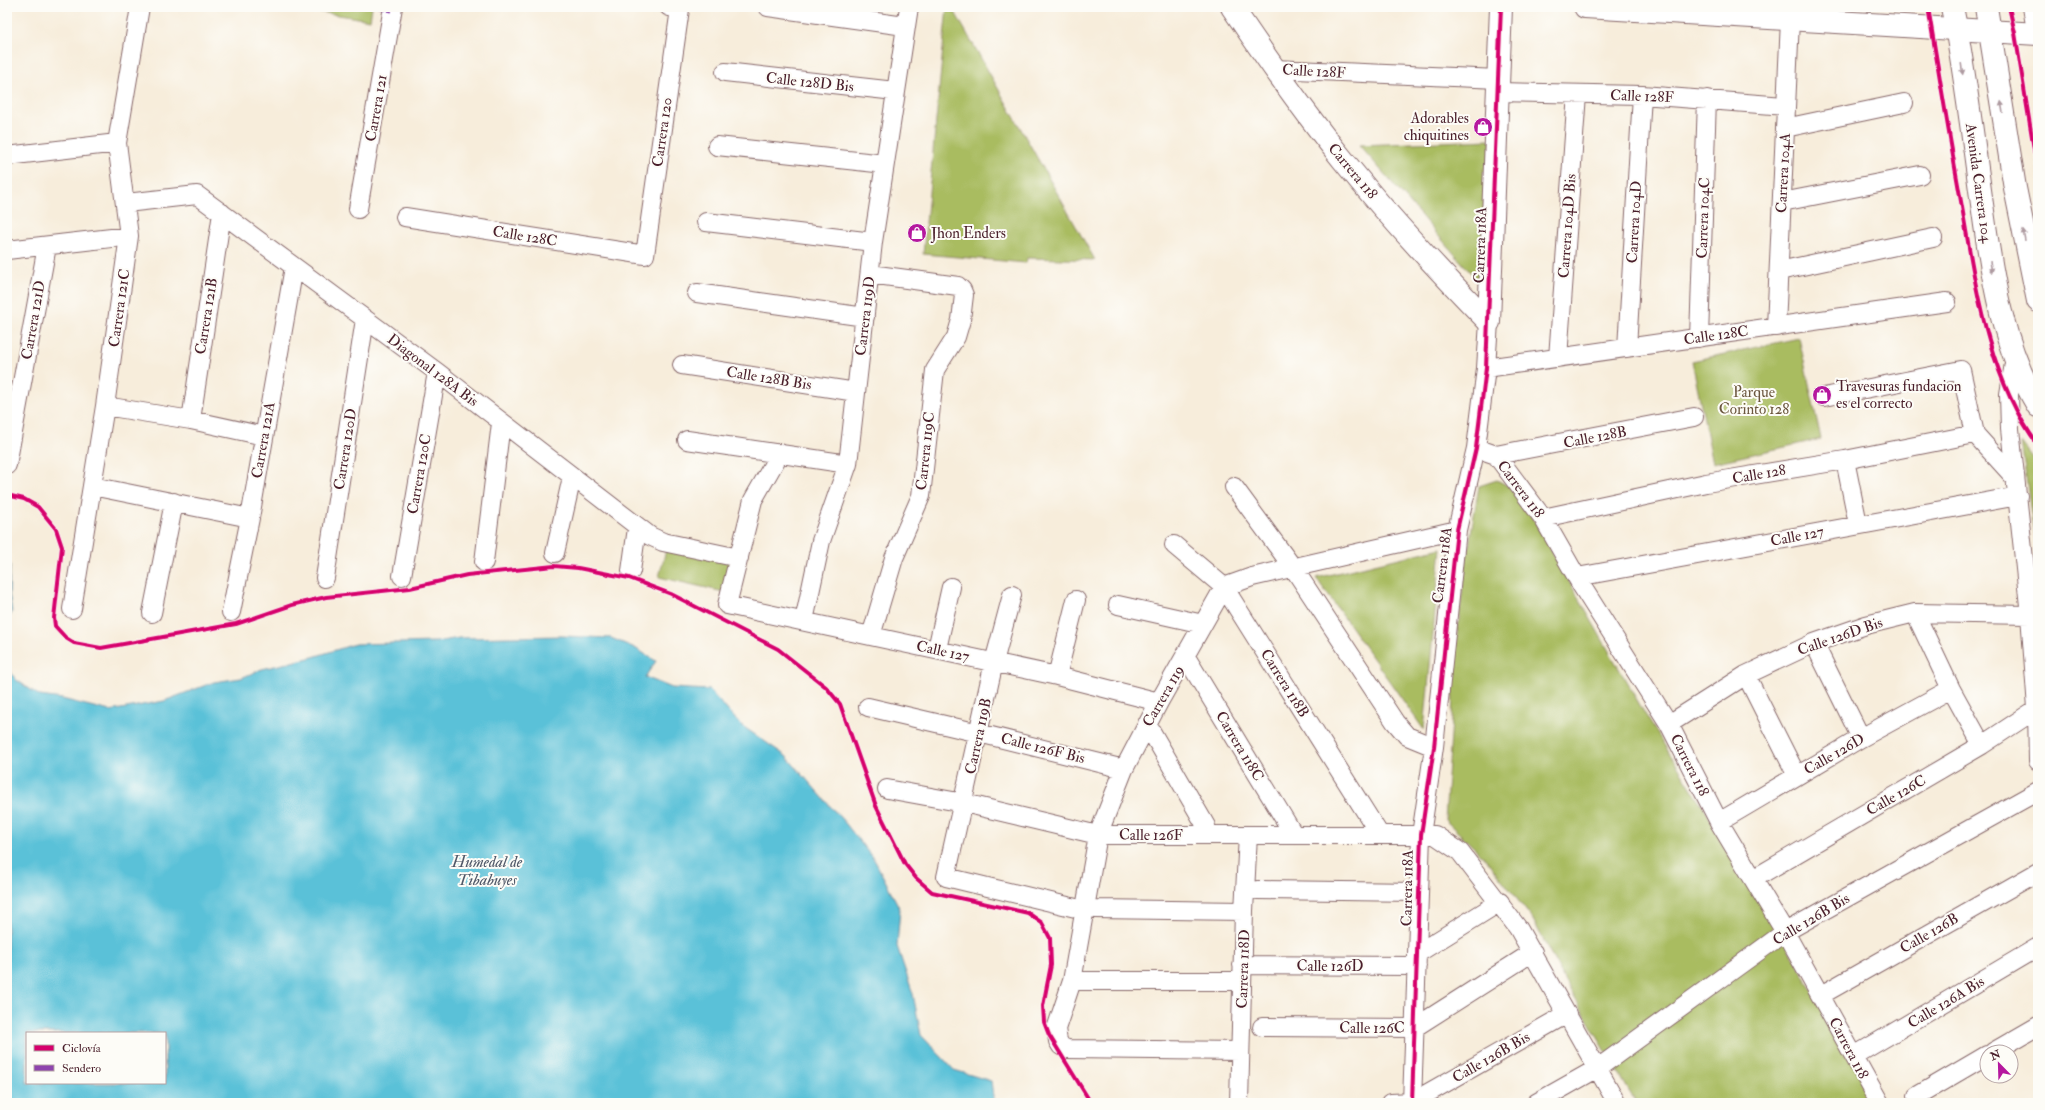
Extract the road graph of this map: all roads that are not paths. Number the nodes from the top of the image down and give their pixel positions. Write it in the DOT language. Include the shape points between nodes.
graph roads {
  1 [pos="140,7"];
  2 [pos="393,7"];
  3 [pos="768,7"];
  4 [pos="909,7"];
  5 [pos="1232,7"];
  6 [pos="1501,7"];
  7 [pos="1585,7"];
  8 [pos="1952,7"];
  9 [pos="1986,7"];
  10 [pos="2034,7"];
  11 [pos="674,8"];
  12 [pos="1647,9"];
  13 [pos="1729,11"];
  14 [pos="1798,16"];
  15 [pos="905,26"];
  16 [pos="1957,30"];
  17 [pos="2038,30"];
  18 [pos="1991,32"];
  19 [pos="2038,34"];
  20 [pos="1274,69"];
  21 [pos="725,72"];
  22 [pos="1498,85"];
  23 [pos="895,91"];
  24 [pos="1577,94"];
  25 [pos="1642,95"];
  26 [pos="1707,99"];
  27 [pos="1904,103"];
  28 [pos="1786,106"];
  29 [pos="1785,128"];
  30 [pos="118,143"];
  31 [pos="717,146"];
  32 [pos="7,156"];
  33 [pos="885,164"];
  34 [pos="1920,175"];
  35 [pos="1782,202"];
  36 [pos="126,204"];
  37 [pos="358,209"];
  38 [pos="222,213"];
  39 [pos="405,217"];
  40 [pos="706,222"];
  41 [pos="129,236"];
  42 [pos="1933,238"];
  43 [pos="873,242"];
  44 [pos="47,246"];
  45 [pos="7,250"];
  46 [pos="645,255"];
  47 [pos="294,267"];
  48 [pos="1779,271"];
  49 [pos="870,274"];
  50 [pos="697,292"];
  51 [pos="2038,301"];
  52 [pos="1947,302"];
  53 [pos="865,317"];
  54 [pos="365,320"];
  55 [pos="1489,322"];
  56 [pos="1776,326"];
  57 [pos="1699,338"];
  58 [pos="1626,348"];
  59 [pos="2016,357"];
  60 [pos="1558,358"];
  61 [pos="682,365"];
  62 [pos="1486,368"];
  63 [pos="437,372"];
  64 [pos="856,392"];
  65 [pos="1824,397"];
  66 [pos="105,406"];
  67 [pos="2038,406"];
  68 [pos="1694,417"];
  69 [pos="191,420"];
  70 [pos="501,423"];
  71 [pos="1975,434"];
  72 [pos="264,436"];
  73 [pos="687,440"];
  74 [pos="1476,448"];
  75 [pos="780,453"];
  76 [pos="1496,455"];
  77 [pos="1845,460"];
  78 [pos="848,464"];
  79 [pos="7,465"];
  80 [pos="572,477"];
  81 [pos="2015,478"];
  82 [pos="92,486"];
  83 [pos="1234,487"];
  84 [pos="2018,496"];
  85 [pos="174,502"];
  86 [pos="250,518"];
  87 [pos="1543,518"];
  88 [pos="1858,524"];
  89 [pos="637,528"];
  90 [pos="1457,530"];
  91 [pos="1174,545"];
  92 [pos="555,553"];
  93 [pos="739,558"];
  94 [pos="484,562"];
  95 [pos="1294,569"];
  96 [pos="631,571"];
  97 [pos="402,576"];
  98 [pos="1577,577"];
  99 [pos="325,578"];
  100 [pos="952,587"];
  101 [pos="1224,588"];
  102 [pos="1012,595"];
  103 [pos="1076,600"];
  104 [pos="1118,605"];
  105 [pos="72,609"];
  106 [pos="230,612"];
  107 [pos="152,613"];
  108 [pos="1915,613"];
  109 [pos="2034,616"];
  110 [pos="804,621"];
  111 [pos="1203,624"];
  112 [pos="871,636"];
  113 [pos="1814,643"];
  114 [pos="937,649"];
  115 [pos="1186,657"];
  116 [pos="994,662"];
  117 [pos="1746,675"];
  118 [pos="1057,676"];
  119 [pos="1951,689"];
  120 [pos="1159,702"];
  121 [pos="868,707"];
  122 [pos="2038,708"];
  123 [pos="1147,724"];
  124 [pos="1669,724"];
  125 [pos="979,732"];
  126 [pos="1861,738"];
  127 [pos="1982,744"];
  128 [pos="1434,747"];
  129 [pos="2038,761"];
  130 [pos="1124,769"];
  131 [pos="1797,776"];
  132 [pos="887,789"];
  133 [pos="2038,791"];
  134 [pos="964,803"];
  135 [pos="1719,822"];
  136 [pos="1206,826"];
  137 [pos="1098,835"];
  138 [pos="1248,835"];
  139 [pos="1294,835"];
  140 [pos="1421,835"];
  141 [pos="1380,836"];
  142 [pos="2038,872"];
  143 [pos="1753,879"];
  144 [pos="1257,890"];
  145 [pos="1418,892"];
  146 [pos="1500,902"];
  147 [pos="1089,909"];
  148 [pos="1244,911"];
  149 [pos="1785,932"];
  150 [pos="2038,947"];
  151 [pos="1533,952"];
  152 [pos="1417,959"];
  153 [pos="1242,973"];
  154 [pos="1072,981"];
  155 [pos="1821,995"];
  156 [pos="1566,1014"];
  157 [pos="2038,1026"];
  158 [pos="1262,1027"];
  159 [pos="1414,1028"];
  160 [pos="2007,1044"];
  161 [pos="1240,1051"];
  162 [pos="1854,1056"];
  163 [pos="1979,1060"];
  164 [pos="1598,1068"];
  165 [pos="1917,1096"];
  166 [pos="1412,1102"];
  167 [pos="1239,1103"];
  168 [pos="1391,1103"];
  169 [pos="1536,1103"];
  170 [pos="1617,1103"];
  171 [pos="1880,1103"];
  1 -- 30 [label="street, Carrera 121C"];
  2 -- 37 [label="street, Carrera 121"];
  3 -- 15 [label="street"];
  4 -- 15 [label="street, Carrera 119D"];
  5 -- 20 [label="street, Carrera 118"];
  6 -- 22 [label="street, Carrera 118A"];
  7 -- 12 [label="street"];
  8 -- 16 [label="street, Avenida Carrera 104"];
  9 -- 18 [label="street"];
  10 -- 17 [label="street"];
  11 -- 46 [label="street, Carrera 120"];
  12 -- 13 [label="street"];
  13 -- 14 [label="street"];
  14 -- 16 [label="street"];
  14 -- 28 [label="street, Carrera 104A"];
  15 -- 23 [label="street, Carrera 119D"];
  16 -- 18 [label="street"];
  16 -- 59 [label="street, Avenida Carrera 104, one-way" via="1992,269 2004,322"];
  18 -- 19 [label="street"];
  51 -- 18 [label="street, one-way" via="2015,188"];
  20 -- 22 [label="street, Calle 128F"];
  20 -- 55 [label="street, Carrera 118" via="1372,195"];
  21 -- 23 [label="street, Calle 128D Bis"];
  22 -- 24 [label="street, Calle 128F"];
  22 -- 55 [label="street, Carrera 118A"];
  23 -- 33 [label="street, Carrera 119D"];
  24 -- 25 [label="street, Calle 128F"];
  24 -- 60 [label="street, Carrera 104D Bis"];
  25 -- 26 [label="street, Calle 128F"];
  25 -- 58 [label="street, Carrera 104D"];
  26 -- 28 [label="street, Calle 128F"];
  26 -- 57 [label="street, Carrera 104C"];
  27 -- 29 [label="street"];
  28 -- 29 [label="street, Carrera 104A"];
  29 -- 35 [label="street, Carrera 104A"];
  30 -- 32 [label="street"];
  30 -- 36 [label="street, Carrera 121C"];
  31 -- 33 [label="street"];
  33 -- 43 [label="street, Carrera 119D"];
  34 -- 35 [label="street"];
  35 -- 48 [label="street, Carrera 104A"];
  36 -- 38 [label="street, Diagonal 128A Bis" via="197,195"];
  36 -- 41 [label="street, Carrera 121C"];
  38 -- 47 [label="street, Diagonal 128A Bis"];
  38 -- 69 [label="street, Carrera 121B"];
  39 -- 46 [label="street, Calle 128C"];
  40 -- 43 [label="street"];
  41 -- 44 [label="street"];
  41 -- 66 [label="street, Carrera 121C"];
  42 -- 48 [label="street"];
  43 -- 49 [label="street, Carrera 119D"];
  44 -- 45 [label="street"];
  44 -- 79 [label="street, Carrera 121D"];
  47 -- 54 [label="street, Diagonal 128A Bis"];
  47 -- 72 [label="street, Carrera 121A"];
  48 -- 56 [label="street, Carrera 104A"];
  49 -- 53 [label="street, Carrera 119D"];
  49 -- 112 [label="street, Carrera 119C" via="958,286 964,296 956,337 935,370 921,496 894,558"];
  50 -- 53 [label="street"];
  52 -- 56 [label="street, Calle 128C"];
  53 -- 64 [label="street, Carrera 119D"];
  54 -- 63 [label="street, Diagonal 128A Bis"];
  54 -- 99 [label="street, Carrera 120D"];
  55 -- 62 [label="street, Carrera 118A"];
  56 -- 57 [label="street, Calle 128C"];
  57 -- 58 [label="street, Calle 128C"];
  58 -- 60 [label="street, Calle 128C"];
  59 -- 67 [label="street, Avenida Carrera 104" via="2029,392"];
  59 -- 81 [label="street" via="2009,394"];
  60 -- 62 [label="street, Calle 128C"];
  61 -- 64 [label="street, Calle 128B Bis"];
  62 -- 74 [label="street, Carrera 118A"];
  63 -- 70 [label="street, Diagonal 128A Bis"];
  63 -- 97 [label="street, Carrera 120C"];
  64 -- 78 [label="street, Carrera 119D"];
  65 -- 71 [label="street" via="1961,370"];
  66 -- 69 [label="street"];
  66 -- 82 [label="street, Carrera 121C"];
  68 -- 76 [label="street, Calle 128B"];
  69 -- 72 [label="street"];
  70 -- 80 [label="street, Diagonal 128A Bis"];
  70 -- 94 [label="street"];
  71 -- 77 [label="street, Calle 128"];
  71 -- 81 [label="street"];
  72 -- 86 [label="street, Carrera 121A"];
  73 -- 75 [label="street"];
  74 -- 76 [label="street, Carrera 118"];
  74 -- 90 [label="street, Carrera 118A"];
  75 -- 78 [label="street"];
  75 -- 93 [label="street" via="753,500"];
  76 -- 87 [label="street, Carrera 118"];
  77 -- 87 [label="street, Calle 128" via="1706,483"];
  77 -- 88 [label="street"];
  78 -- 110 [label="street, Carrera 119D" via="821,541"];
  80 -- 89 [label="street, Diagonal 128A Bis"];
  80 -- 92 [label="street"];
  81 -- 84 [label="street"];
  82 -- 85 [label="street"];
  82 -- 105 [label="street, Carrera 121C"];
  83 -- 95 [label="street"];
  84 -- 88 [label="street, Calle 127"];
  84 -- 109 [label="street"];
  85 -- 86 [label="street"];
  85 -- 107 [label="street"];
  86 -- 106 [label="street, Carrera 121A"];
  87 -- 98 [label="street, Carrera 118"];
  88 -- 98 [label="street, Calle 127"];
  89 -- 93 [label="street, Diagonal 128A Bis" via="663,542"];
  89 -- 96 [label="street"];
  90 -- 95 [label="street"];
  90 -- 128 [label="street, Carrera 118A"];
  91 -- 101 [label="street, Carrera 118B"];
  93 -- 110 [label="street, Calle 127" via="727,605"];
  95 -- 101 [label="street" via="1252,577"];
  95 -- 128 [label="street" via="1395,722 1407,736"];
  98 -- 124 [label="street, Carrera 118"];
  100 -- 114 [label="street"];
  101 -- 111 [label="street, Carrera 119"];
  101 -- 141 [label="street, Carrera 118B"];
  102 -- 116 [label="street, Carrera 119B"];
  103 -- 118 [label="street"];
  104 -- 111 [label="street"];
  108 -- 109 [label="street, Calle 126D Bis"];
  108 -- 113 [label="street, Calle 126D Bis" via="1866,624"];
  108 -- 119 [label="street"];
  109 -- 122 [label="street"];
  110 -- 112 [label="street, Calle 127"];
  111 -- 115 [label="street, Carrera 119"];
  112 -- 114 [label="street, Calle 127"];
  113 -- 117 [label="street, Calle 126D Bis"];
  113 -- 126 [label="street"];
  114 -- 116 [label="street, Calle 127"];
  115 -- 120 [label="street, Carrera 119"];
  115 -- 139 [label="street, Carrera 118C"];
  116 -- 118 [label="street, Calle 127"];
  116 -- 125 [label="street, Carrera 119B"];
  117 -- 124 [label="street, Calle 126D Bis"];
  117 -- 131 [label="street"];
  118 -- 120 [label="street, Calle 127"];
  119 -- 126 [label="street, Calle 126D"];
  119 -- 127 [label="street"];
  120 -- 123 [label="street, Carrera 119"];
  121 -- 125 [label="street, Calle 126F Bis"];
  122 -- 127 [label="street, Calle 126C"];
  122 -- 129 [label="street"];
  123 -- 130 [label="street, Carrera 119"];
  123 -- 136 [label="street"];
  124 -- 135 [label="street, Carrera 118"];
  125 -- 130 [label="street, Calle 126F Bis"];
  125 -- 134 [label="street, Carrera 119B"];
  126 -- 131 [label="street, Calle 126D"];
  127 -- 143 [label="street, Calle 126C"];
  128 -- 140 [label="street, Carrera 118A"];
  130 -- 137 [label="street, Carrera 119"];
  131 -- 135 [label="street, Calle 126D"];
  132 -- 134 [label="street, Calle 126F"];
  133 -- 149 [label="street, Calle 126B Bis"];
  134 -- 137 [label="street, Calle 126F"];
  134 -- 147 [label="street, Carrera 119B" via="946,877"];
  135 -- 143 [label="street, Carrera 118"];
  137 -- 138 [label="street, Calle 126F"];
  137 -- 147 [label="street, Carrera 119"];
  138 -- 139 [label="street, Calle 126F"];
  138 -- 148 [label="street, Carrera 118D"];
  139 -- 141 [label="street, Calle 126F"];
  140 -- 141 [label="street, Calle 126F"];
  140 -- 145 [label="street, Carrera 118A"];
  140 -- 146 [label="street, Carrera 118A" via="1435,835 1460,852"];
  142 -- 155 [label="street, Calle 126B"];
  143 -- 149 [label="street, Carrera 118"];
  144 -- 145 [label="street"];
  145 -- 152 [label="street, Carrera 118A"];
  146 -- 151 [label="street, Carrera 118A"];
  146 -- 152 [label="street"];
  147 -- 148 [label="street"];
  147 -- 154 [label="street, Carrera 119"];
  148 -- 153 [label="street, Carrera 118D"];
  149 -- 155 [label="street, Carrera 118"];
  149 -- 164 [label="street, Calle 126B Bis"];
  150 -- 162 [label="street, Calle 126A Bis"];
  151 -- 156 [label="street, Carrera 118A"];
  151 -- 159 [label="street, Calle 126C"];
  152 -- 153 [label="street, Calle 126D"];
  152 -- 159 [label="street, Carrera 118A"];
  153 -- 154 [label="street, Calle 126D"];
  153 -- 161 [label="street, Carrera 118D"];
  154 -- 161 [label="street, Carrera 119" via="1056,1029 1058,1041 1067,1049"];
  155 -- 162 [label="street, Carrera 118"];
  156 -- 164 [label="street, Carrera 118A"];
  156 -- 166 [label="street, Calle 126B Bis"];
  157 -- 160 [label="street"];
  158 -- 159 [label="street, Calle 126C"];
  159 -- 166 [label="street, Carrera 118A"];
  161 -- 167 [label="street, Carrera 118D"];
  162 -- 171 [label="street, Carrera 118"];
  163 -- 165 [label="street"];
  164 -- 169 [label="street"];
  164 -- 170 [label="street, Carrera 118A"];
  166 -- 168 [label="street, Calle 126B Bis"];
}
